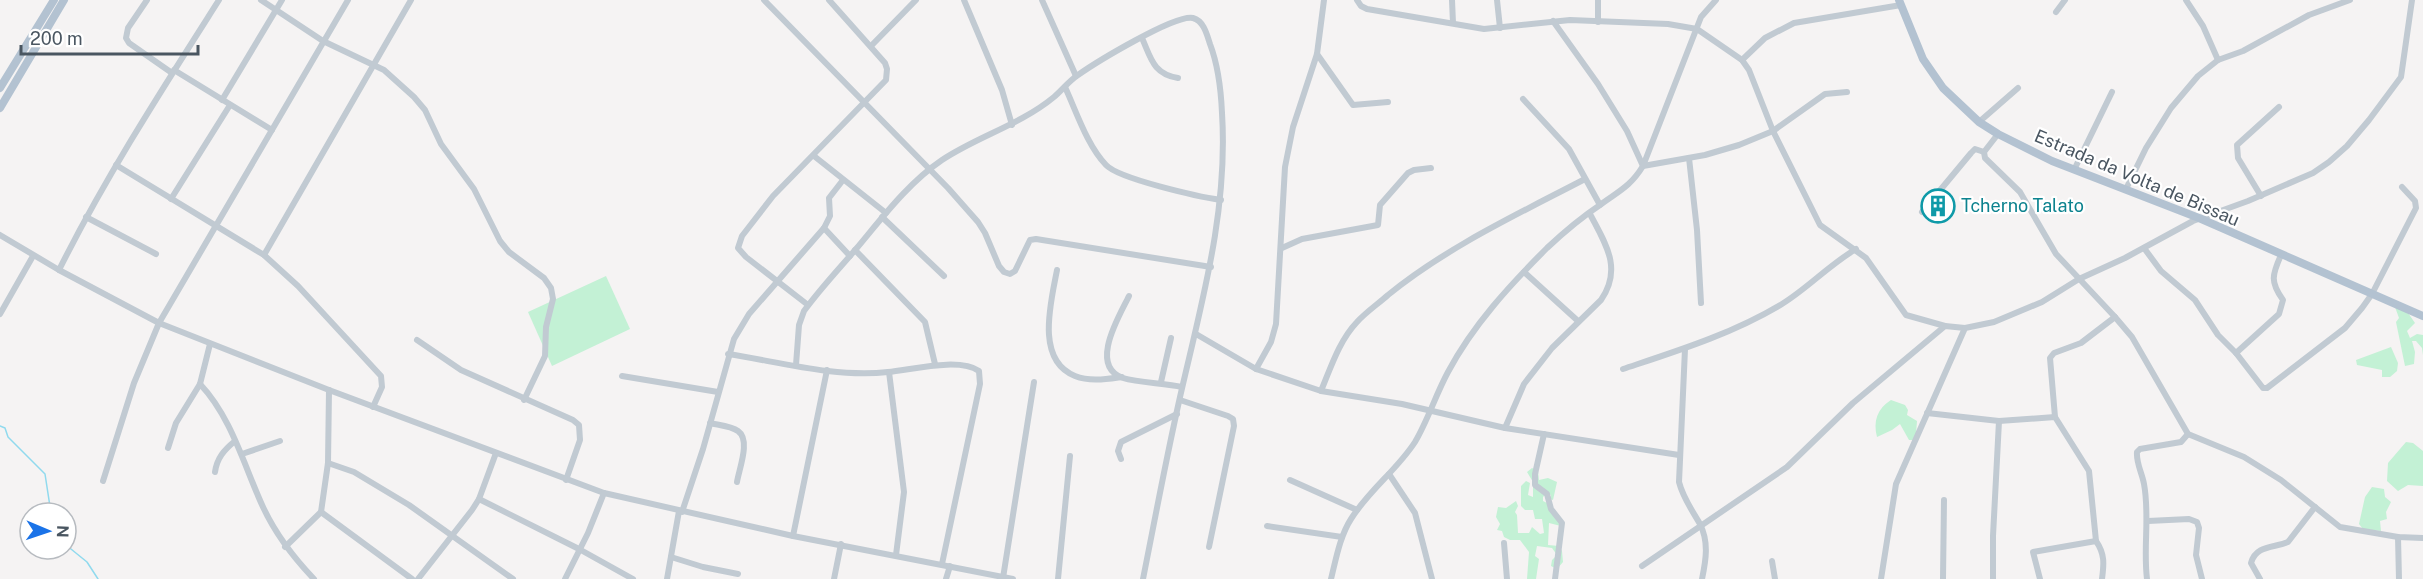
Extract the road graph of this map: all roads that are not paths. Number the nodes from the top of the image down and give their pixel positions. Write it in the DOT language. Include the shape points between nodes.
graph roads {
  1 [pos="54,0"];
  2 [pos="64,0"];
  3 [pos="147,0"];
  4 [pos="219,0"];
  5 [pos="261,0"];
  6 [pos="282,0"];
  7 [pos="348,0"];
  8 [pos="411,0"];
  9 [pos="764,0"];
  10 [pos="829,0"];
  11 [pos="916,0"];
  12 [pos="964,0"];
  13 [pos="1042,0"];
  14 [pos="1324,0"];
  15 [pos="1357,0"];
  16 [pos="1452,0"];
  17 [pos="1497,0"];
  18 [pos="1598,0"];
  19 [pos="1716,0"];
  20 [pos="2065,0"];
  21 [pos="2186,0"];
  22 [pos="2350,0"];
  23 [pos="2412,0"];
  24 [pos="1900,3"];
  25 [pos="275,11"];
  26 [pos="2056,12"];
  27 [pos="1553,21"];
  28 [pos="1598,22"];
  29 [pos="1453,23"];
  30 [pos="1500,27"];
  31 [pos="1697,29"];
  32 [pos="1142,38"];
  33 [pos="323,41"];
  34 [pos="871,46"];
  35 [pos="1317,54"];
  36 [pos="1742,60"];
  37 [pos="2218,60"];
  38 [pos="372,65"];
  39 [pos="173,72"];
  40 [pos="1076,76"];
  41 [pos="1178,78"];
  42 [pos="1065,87"];
  43 [pos="0,88"];
  44 [pos="2018,88"];
  45 [pos="1846,92"];
  46 [pos="2112,92"];
  47 [pos="1523,99"];
  48 [pos="222,100"];
  49 [pos="1388,102"];
  50 [pos="864,103"];
  51 [pos="230,105"];
  52 [pos="0,108"];
  53 [pos="2278,108"];
  54 [pos="1979,122"];
  55 [pos="1012,124"];
  56 [pos="273,130"];
  57 [pos="1773,131"];
  58 [pos="1998,134"];
  59 [pos="1984,152"];
  60 [pos="814,156"];
  61 [pos="1689,158"];
  62 [pos="116,165"];
  63 [pos="1643,166"];
  64 [pos="1431,168"];
  65 [pos="930,169"];
  66 [pos="2074,170"];
  67 [pos="1585,179"];
  68 [pos="843,180"];
  69 [pos="2402,187"];
  70 [pos="2126,189"];
  71 [pos="2261,196"];
  72 [pos="171,199"];
  73 [pos="1221,200"];
  74 [pos="1599,205"];
  75 [pos="1922,212"];
  76 [pos="1590,214"];
  77 [pos="884,215"];
  78 [pos="86,217"];
  79 [pos="2199,218"];
  80 [pos="217,225"];
  81 [pos="824,228"];
  82 [pos="0,235"];
  83 [pos="1282,248"];
  84 [pos="2144,248"];
  85 [pos="1856,249"];
  86 [pos="855,250"];
  87 [pos="156,254"];
  88 [pos="33,255"];
  89 [pos="264,255"];
  90 [pos="2281,255"];
  91 [pos="850,256"];
  92 [pos="1210,267"];
  93 [pos="59,270"];
  94 [pos="1057,270"];
  95 [pos="1524,272"];
  96 [pos="944,276"];
  97 [pos="2079,279"];
  98 [pos="778,282"];
  99 [pos="2372,294"];
  100 [pos="1130,296"];
  101 [pos="1701,303"];
  102 [pos="808,305"];
  103 [pos="0,314"];
  104 [pos="2423,316"];
  105 [pos="2115,317"];
  106 [pos="1578,321"];
  107 [pos="159,323"];
  108 [pos="1945,326"];
  109 [pos="1965,328"];
  110 [pos="1196,334"];
  111 [pos="1171,338"];
  112 [pos="417,340"];
  113 [pos="210,344"];
  114 [pos="1685,349"];
  115 [pos="2236,353"];
  116 [pos="728,354"];
  117 [pos="935,364"];
  118 [pos="796,365"];
  119 [pos="827,369"];
  120 [pos="1256,369"];
  121 [pos="1623,369"];
  122 [pos="889,372"];
  123 [pos="622,376"];
  124 [pos="1122,378"];
  125 [pos="1034,382"];
  126 [pos="1161,382"];
  127 [pos="200,384"];
  128 [pos="1182,387"];
  129 [pos="328,390"];
  130 [pos="1321,391"];
  131 [pos="718,392"];
  132 [pos="524,400"];
  133 [pos="1180,400"];
  134 [pos="373,407"];
  135 [pos="1429,411"];
  136 [pos="1927,413"];
  137 [pos="1177,414"];
  138 [pos="2055,417"];
  139 [pos="1999,421"];
  140 [pos="710,423"];
  141 [pos="1505,428"];
  142 [pos="1544,434"];
  143 [pos="2188,434"];
  144 [pos="235,441"];
  145 [pos="280,441"];
  146 [pos="168,448"];
  147 [pos="496,453"];
  148 [pos="242,454"];
  149 [pos="1679,455"];
  150 [pos="1070,456"];
  151 [pos="1121,459"];
  152 [pos="328,463"];
  153 [pos="215,472"];
  154 [pos="1389,474"];
  155 [pos="566,480"];
  156 [pos="1290,480"];
  157 [pos="103,481"];
  158 [pos="737,482"];
  159 [pos="604,493"];
  160 [pos="479,499"];
  161 [pos="1944,500"];
  162 [pos="2314,507"];
  163 [pos="1357,510"];
  164 [pos="681,511"];
  165 [pos="321,512"];
  166 [pos="2148,521"];
  167 [pos="1267,526"];
  168 [pos="1701,526"];
  169 [pos="453,536"];
  170 [pos="793,536"];
  171 [pos="1342,537"];
  172 [pos="2398,537"];
  173 [pos="2423,538"];
  174 [pos="2096,541"];
  175 [pos="1504,543"];
  176 [pos="841,544"];
  177 [pos="285,547"];
  178 [pos="1209,548"];
  179 [pos="579,549"];
  180 [pos="896,555"];
  181 [pos="671,557"];
  182 [pos="1772,561"];
  183 [pos="946,565"];
  184 [pos="1642,566"];
  185 [pos="738,574"];
  186 [pos="1003,578"];
  187 [pos="314,579"];
  188 [pos="412,579"];
  189 [pos="418,579"];
  190 [pos="513,579"];
  191 [pos="565,579"];
  192 [pos="633,579"];
  193 [pos="667,579"];
  194 [pos="834,579"];
  195 [pos="946,579"];
  196 [pos="1013,579"];
  197 [pos="1058,579"];
  198 [pos="1143,579"];
  199 [pos="1331,579"];
  200 [pos="1432,579"];
  201 [pos="1507,579"];
  202 [pos="1555,579"];
  203 [pos="1702,579"];
  204 [pos="1775,579"];
  205 [pos="1881,579"];
  206 [pos="1943,579"];
  207 [pos="1993,579"];
  208 [pos="2040,579"];
  209 [pos="2102,579"];
  210 [pos="2147,579"];
  211 [pos="2202,579"];
  212 [pos="2260,579"];
  213 [pos="2400,579"];
  1 -- 43 [label="main road"];
  2 -- 52 [label="main road"];
  3 -- 39 [label="street" via="128,28 126,39"];
  4 -- 39 [label="street"];
  5 -- 25 [label="street"];
  6 -- 25 [label="street"];
  7 -- 33 [label="street"];
  8 -- 38 [label="street"];
  9 -- 50 [label="street"];
  10 -- 34 [label="street"];
  11 -- 34 [label="street"];
  12 -- 55 [label="street"];
  13 -- 40 [label="street"];
  14 -- 35 [label="street"];
  15 -- 29 [label="street" via="1367,9"];
  16 -- 29 [label="street"];
  17 -- 30 [label="street"];
  18 -- 28 [label="street"];
  19 -- 31 [label="street"];
  20 -- 26 [label="street"];
  21 -- 37 [label="street"];
  22 -- 37 [label="street" via="2309,15 2243,51"];
  23 -- 71 [label="street" via="2401,77 2369,120 2329,162"];
  24 -- 36 [label="street" via="1794,23 1765,38"];
  24 -- 54 [label="main road, Estrada da Volta de Bissau" via="1932,74"];
  25 -- 33 [label="street"];
  25 -- 48 [label="street"];
  27 -- 28 [label="street"];
  27 -- 30 [label="street"];
  27 -- 63 [label="street" via="1598,84"];
  28 -- 31 [label="street"];
  29 -- 30 [label="street" via="1484,29"];
  31 -- 36 [label="street"];
  31 -- 63 [label="street"];
  32 -- 40 [label="street"];
  32 -- 41 [label="street" via="1156,68"];
  32 -- 73 [label="street" via="1183,19 1192,18 1204,28 1221,91"];
  33 -- 38 [label="street"];
  33 -- 56 [label="street"];
  34 -- 50 [label="street" via="885,63 888,74"];
  35 -- 49 [label="street" via="1353,105"];
  35 -- 83 [label="street" via="1288,146"];
  36 -- 57 [label="street" via="1756,83"];
  37 -- 70 [label="street" via="2198,76 2171,108"];
  38 -- 89 [label="street"];
  38 -- 132 [label="street" via="390,74 420,103 441,144 474,189 500,241 551,288 554,299 546,327 545,356"];
  39 -- 48 [label="street"];
  39 -- 62 [label="street"];
  40 -- 42 [label="street"];
  42 -- 55 [label="street"];
  42 -- 73 [label="street" via="1094,147 1113,171"];
  44 -- 54 [label="street"];
  45 -- 57 [label="street" via="1825,94"];
  46 -- 66 [label="street"];
  47 -- 67 [label="street" via="1563,142"];
  48 -- 51 [label="street"];
  50 -- 60 [label="street"];
  50 -- 65 [label="street"];
  51 -- 56 [label="street"];
  51 -- 72 [label="street"];
  53 -- 71 [label="street" via="2237,145 2238,158"];
  54 -- 58 [label="main road, Estrada da Volta de Bissau"];
  55 -- 65 [label="street" via="958,150"];
  56 -- 80 [label="street"];
  57 -- 61 [label="street" via="1722,151"];
  57 -- 85 [label="street" via="1815,218"];
  58 -- 59 [label="street"];
  58 -- 66 [label="main road, Estrada da Volta de Bissau"];
  59 -- 75 [label="street" via="1975,149"];
  59 -- 97 [label="street" via="1985,158 2020,192 2056,254"];
  60 -- 68 [label="street"];
  60 -- 98 [label="street" via="773,196 739,241 740,252"];
  61 -- 63 [label="street"];
  61 -- 101 [label="street"];
  62 -- 72 [label="street"];
  62 -- 78 [label="street"];
  63 -- 74 [label="street" via="1628,187"];
  64 -- 83 [label="street" via="1408,173 1380,205 1378,225 1302,239"];
  65 -- 77 [label="street"];
  65 -- 92 [label="street" via="978,222 1004,272 1015,271 1030,240 1036,239"];
  66 -- 70 [label="main road, Estrada da Volta de Bissau"];
  67 -- 74 [label="street"];
  67 -- 130 [label="street" via="1438,260 1399,286 1347,335"];
  68 -- 77 [label="street"];
  68 -- 81 [label="street" via="830,198 830,216"];
  69 -- 99 [label="street" via="2415,201 2416,208"];
  70 -- 79 [label="main road, Estrada da Volta de Bissau"];
  71 -- 79 [label="street"];
  72 -- 80 [label="street"];
  73 -- 92 [label="street"];
  74 -- 76 [label="street"];
  76 -- 95 [label="street"];
  76 -- 106 [label="street" via="1612,268 1604,295"];
  77 -- 86 [label="street"];
  77 -- 96 [label="street"];
  78 -- 87 [label="street"];
  78 -- 93 [label="street"];
  79 -- 84 [label="street"];
  79 -- 90 [label="main road, Estrada da Volta de Bissau"];
  80 -- 89 [label="street"];
  80 -- 107 [label="street"];
  81 -- 91 [label="street"];
  81 -- 98 [label="street"];
  82 -- 88 [label="street"];
  83 -- 120 [label="street" via="1276,324"];
  84 -- 97 [label="street"];
  84 -- 115 [label="street" via="2161,271 2195,300 2218,335"];
  85 -- 108 [label="street" via="1906,315"];
  85 -- 114 [label="street" via="1783,303"];
  86 -- 91 [label="street"];
  86 -- 117 [label="street" via="925,322"];
  88 -- 93 [label="street"];
  88 -- 103 [label="street"];
  89 -- 134 [label="street" via="381,376 382,387"];
  90 -- 99 [label="main road, Estrada da Volta de Bissau"];
  90 -- 115 [label="street" via="2273,282 2283,300 2279,314"];
  91 -- 102 [label="street"];
  92 -- 110 [label="street"];
  93 -- 107 [label="street"];
  94 -- 124 [label="street" via="1049,332 1059,365 1076,377"];
  95 -- 106 [label="street"];
  95 -- 135 [label="street" via="1460,350"];
  97 -- 105 [label="street"];
  97 -- 109 [label="street" via="2042,302 1994,322"];
  98 -- 102 [label="street"];
  98 -- 116 [label="street" via="740,326"];
  99 -- 104 [label="main road, Estrada da Volta de Bissau"];
  99 -- 115 [label="street" via="2345,328 2267,388 2257,382"];
  100 -- 124 [label="street" via="1108,344 1108,361"];
  102 -- 118 [label="street" via="800,318"];
  105 -- 138 [label="street" via="2081,343 2050,358"];
  105 -- 143 [label="street" via="2132,337"];
  106 -- 141 [label="street" via="1524,384"];
  107 -- 113 [label="street"];
  107 -- 157 [label="street" via="134,383"];
  108 -- 109 [label="street"];
  108 -- 168 [label="street" via="1853,403 1797,458"];
  109 -- 136 [label="street"];
  110 -- 120 [label="street"];
  110 -- 128 [label="street"];
  111 -- 126 [label="street"];
  112 -- 132 [label="street" via="461,370"];
  113 -- 127 [label="street"];
  113 -- 129 [label="street"];
  114 -- 121 [label="street"];
  114 -- 149 [label="street"];
  116 -- 118 [label="street"];
  116 -- 131 [label="street"];
  117 -- 122 [label="street"];
  117 -- 183 [label="street" via="971,367 980,376"];
  118 -- 119 [label="street"];
  119 -- 122 [label="street"];
  119 -- 170 [label="street"];
  120 -- 130 [label="street"];
  122 -- 180 [label="street" via="904,492"];
  123 -- 131 [label="street"];
  124 -- 126 [label="street"];
  125 -- 186 [label="street"];
  126 -- 128 [label="street"];
  127 -- 144 [label="street"];
  127 -- 146 [label="street" via="176,423"];
  128 -- 133 [label="street"];
  129 -- 134 [label="street"];
  129 -- 152 [label="street"];
  130 -- 135 [label="street"];
  131 -- 140 [label="street"];
  132 -- 155 [label="street" via="579,425 580,440"];
  133 -- 137 [label="street"];
  133 -- 178 [label="street" via="1233,419"];
  134 -- 147 [label="street"];
  135 -- 141 [label="street"];
  135 -- 154 [label="street" via="1416,440"];
  136 -- 139 [label="street"];
  136 -- 205 [label="street" via="1896,484"];
  137 -- 151 [label="street" via="1121,442"];
  137 -- 198 [label="street"];
  138 -- 139 [label="street"];
  138 -- 174 [label="street" via="2089,471"];
  139 -- 207 [label="street"];
  140 -- 158 [label="street" via="737,430 743,436"];
  140 -- 164 [label="street"];
  141 -- 142 [label="street"];
  142 -- 149 [label="street"];
  142 -- 202 [label="street" via="1535,485 1547,494 1551,509 1562,523"];
  143 -- 162 [label="street" via="2244,457"];
  143 -- 166 [label="street" via="2181,442 2137,452"];
  144 -- 148 [label="street"];
  144 -- 153 [label="street" via="223,451"];
  145 -- 148 [label="street"];
  147 -- 155 [label="street"];
  147 -- 160 [label="street"];
  148 -- 177 [label="street" via="262,507"];
  149 -- 168 [label="street" via="1681,489"];
  150 -- 197 [label="street"];
  152 -- 165 [label="street"];
  152 -- 169 [label="street" via="362,476"];
  154 -- 163 [label="street"];
  154 -- 200 [label="street" via="1415,513"];
  155 -- 159 [label="street"];
  156 -- 163 [label="street"];
  159 -- 164 [label="street"];
  159 -- 179 [label="street"];
  160 -- 169 [label="street"];
  160 -- 179 [label="street"];
  161 -- 206 [label="street"];
  162 -- 172 [label="street" via="2340,527"];
  162 -- 212 [label="street" via="2288,542 2263,549 2253,558 2251,563"];
  163 -- 171 [label="street"];
  164 -- 170 [label="street"];
  164 -- 181 [label="street"];
  165 -- 177 [label="street"];
  165 -- 188 [label="street"];
  166 -- 210 [label="street"];
  166 -- 211 [label="street" via="2197,522 2196,555"];
  167 -- 171 [label="street"];
  168 -- 184 [label="street"];
  168 -- 203 [label="street" via="1707,555"];
  169 -- 189 [label="street"];
  169 -- 190 [label="street"];
  170 -- 176 [label="street"];
  171 -- 199 [label="street"];
  172 -- 173 [label="street"];
  172 -- 213 [label="street"];
  174 -- 208 [label="street" via="2033,552"];
  174 -- 209 [label="street" via="2105,562"];
  175 -- 201 [label="street"];
  176 -- 180 [label="street"];
  176 -- 194 [label="street"];
  177 -- 187 [label="street"];
  179 -- 191 [label="street"];
  179 -- 192 [label="street"];
  180 -- 183 [label="street"];
  181 -- 185 [label="street"];
  181 -- 193 [label="street"];
  182 -- 204 [label="street"];
  183 -- 186 [label="street"];
  183 -- 195 [label="street"];
  186 -- 196 [label="street"];
}
